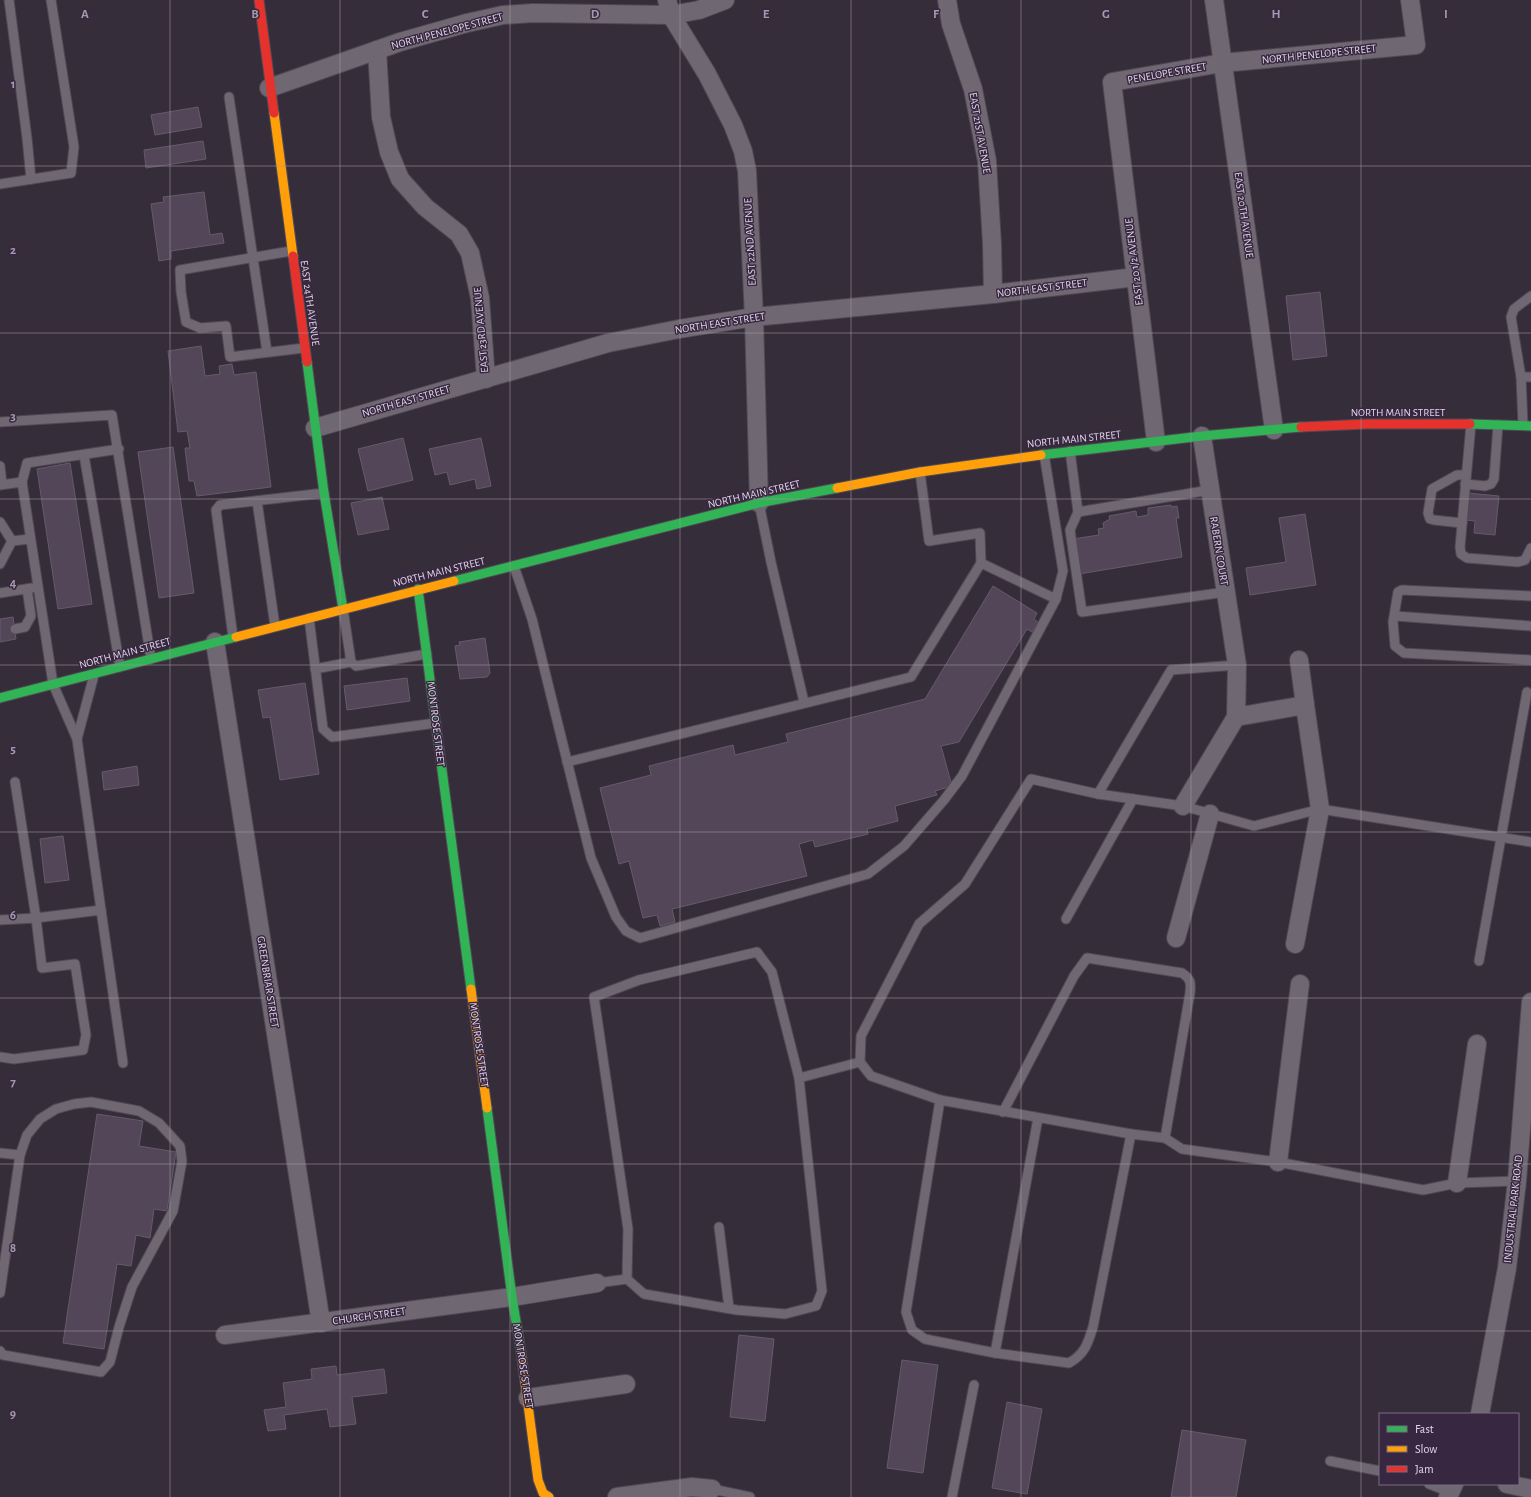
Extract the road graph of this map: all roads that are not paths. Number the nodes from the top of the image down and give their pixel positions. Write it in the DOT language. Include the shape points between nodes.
graph roads {
  1 [pos="9,0"];
  2 [pos="51,0"];
  3 [pos="259,0"];
  4 [pos="726,0"];
  5 [pos="946,0"];
  6 [pos="1214,0"];
  7 [pos="1410,0"];
  8 [pos="669,7"];
  9 [pos="377,50"];
  10 [pos="1222,64"];
  11 [pos="1112,82"];
  12 [pos="269,88"];
  13 [pos="230,97"];
  14 [pos="31,179"];
  15 [pos="0,184"];
  16 [pos="291,251"];
  17 [pos="253,257"];
  18 [pos="1136,277"];
  19 [pos="993,294"];
  20 [pos="1531,296"];
  21 [pos="754,317"];
  22 [pos="304,348"];
  23 [pos="267,352"];
  24 [pos="1521,377"];
  25 [pos="486,378"];
  26 [pos="1531,378"];
  27 [pos="0,422"];
  28 [pos="1471,424"];
  29 [pos="1498,425"];
  30 [pos="1527,426"];
  31 [pos="315,428"];
  32 [pos="1274,430"];
  33 [pos="1202,436"];
  34 [pos="1156,442"];
  35 [pos="118,449"];
  36 [pos="1070,451"];
  37 [pos="1044,454"];
  38 [pos="84,455"];
  39 [pos="0,466"];
  40 [pos="920,472"];
  41 [pos="1466,480"];
  42 [pos="22,482"];
  43 [pos="1,484"];
  44 [pos="1210,490"];
  45 [pos="324,492"];
  46 [pos="257,501"];
  47 [pos="759,504"];
  48 [pos="1078,512"];
  49 [pos="1462,523"];
  50 [pos="2,527"];
  51 [pos="30,538"];
  52 [pos="12,541"];
  53 [pos="1531,548"];
  54 [pos="3,553"];
  55 [pos="981,563"];
  56 [pos="0,564"];
  57 [pos="514,566"];
  58 [pos="37,587"];
  59 [pos="27,589"];
  60 [pos="418,589"];
  61 [pos="1226,592"];
  62 [pos="0,593"];
  63 [pos="1531,596"];
  64 [pos="1056,599"];
  65 [pos="343,609"];
  66 [pos="1395,616"];
  67 [pos="309,618"];
  68 [pos="275,626"];
  69 [pos="1531,626"];
  70 [pos="15,629"];
  71 [pos="233,637"];
  72 [pos="215,642"];
  73 [pos="427,654"];
  74 [pos="151,658"];
  75 [pos="1299,660"];
  76 [pos="1531,660"];
  77 [pos="351,662"];
  78 [pos="1237,665"];
  79 [pos="120,667"];
  80 [pos="314,668"];
  81 [pos="94,673"];
  82 [pos="53,684"];
  83 [pos="1527,692"];
  84 [pos="0,698"];
  85 [pos="804,702"];
  86 [pos="1305,705"];
  87 [pos="1236,717"];
  88 [pos="436,722"];
  89 [pos="76,739"];
  90 [pos="567,762"];
  91 [pos="15,782"];
  92 [pos="1098,794"];
  93 [pos="1133,799"];
  94 [pos="1183,806"];
  95 [pos="1320,809"];
  96 [pos="1210,814"];
  97 [pos="1501,837"];
  98 [pos="1531,842"];
  99 [pos="101,910"];
  100 [pos="36,918"];
  101 [pos="1066,919"];
  102 [pos="0,920"];
  103 [pos="1176,938"];
  104 [pos="1295,944"];
  105 [pos="1479,961"];
  106 [pos="1300,984"];
  107 [pos="1531,1002"];
  108 [pos="1477,1044"];
  109 [pos="0,1057"];
  110 [pos="860,1062"];
  111 [pos="124,1063"];
  112 [pos="799,1078"];
  113 [pos="940,1100"];
  114 [pos="1004,1112"];
  115 [pos="1038,1118"];
  116 [pos="1131,1134"];
  117 [pos="1165,1138"];
  118 [pos="0,1153"];
  119 [pos="20,1155"];
  120 [pos="1278,1162"];
  121 [pos="1517,1181"];
  122 [pos="1457,1183"];
  123 [pos="719,1227"];
  124 [pos="627,1279"];
  125 [pos="598,1283"];
  126 [pos="0,1294"];
  127 [pos="512,1297"];
  128 [pos="729,1308"];
  129 [pos="321,1322"];
  130 [pos="225,1336"];
  131 [pos="0,1351"];
  132 [pos="995,1353"];
  133 [pos="626,1384"];
  134 [pos="974,1385"];
  135 [pos="528,1398"];
  136 [pos="1480,1413"];
  137 [pos="1330,1461"];
  138 [pos="1379,1471"];
  139 [pos="1432,1485"];
  140 [pos="1512,1485"];
  141 [pos="1531,1489"];
  142 [pos="1451,1491"];
  143 [pos="711,1493"];
  144 [pos="549,1497"];
  145 [pos="617,1497"];
  146 [pos="750,1497"];
  147 [pos="952,1497"];
  1 -- 14 [label="lane"];
  2 -- 14 [label="lane" via="74,147 71,173"];
  3 -- 12 [label="main road, EAST 24TH AVENUE"];
  4 -- 8 [label="street, NORTH PENELOPE STREET" via="699,10"];
  5 -- 19 [label="street, EAST 21ST AVENUE" via="951,24 973,89 987,161"];
  6 -- 10 [label="street, EAST 20TH AVENUE"];
  7 -- 10 [label="street, NORTH PENELOPE STREET" via="1416,44"];
  8 -- 9 [label="street, NORTH PENELOPE STREET" via="503,15"];
  8 -- 21 [label="street, EAST 22ND AVENUE" via="707,74 743,151 747,171"];
  9 -- 12 [label="street, NORTH PENELOPE STREET"];
  9 -- 25 [label="street, EAST 23RD AVENUE" via="381,117 388,152 400,179 425,207 459,234 470,253 480,298"];
  10 -- 11 [label="street, PENELOPE STREET"];
  10 -- 32 [label="street, EAST 20TH AVENUE"];
  11 -- 18 [label="street, EAST 20 1/2 AVENUE"];
  12 -- 16 [label="main road, EAST 24TH AVENUE"];
  13 -- 17 [label="lane"];
  14 -- 15 [label="lane"];
  16 -- 17 [label="lane"];
  16 -- 22 [label="main road, EAST 24TH AVENUE"];
  17 -- 23 [label="lane"];
  17 -- 23 [label="lane" via="180,270 181,292 186,322 200,328 226,326 230,356"];
  18 -- 19 [label="street, NORTH EAST STREET"];
  18 -- 34 [label="street, EAST 20 1/2 AVENUE"];
  19 -- 21 [label="street, NORTH EAST STREET"];
  20 -- 24 [label="lane" via="1514,309 1511,317"];
  21 -- 25 [label="street, NORTH EAST STREET" via="608,344"];
  21 -- 47 [label="street, EAST 22ND AVENUE"];
  22 -- 23 [label="lane"];
  22 -- 31 [label="main road, EAST 24TH AVENUE"];
  24 -- 26 [label="lane"];
  24 -- 30 [label="lane"];
  25 -- 31 [label="street, NORTH EAST STREET"];
  27 -- 35 [label="lane" via="112,415"];
  28 -- 29 [label="main road, NORTH MAIN STREET"];
  28 -- 32 [label="main road, NORTH MAIN STREET" via="1367,424"];
  28 -- 41 [label="lane"];
  29 -- 30 [label="main road, NORTH MAIN STREET"];
  29 -- 41 [label="lane" via="1494,479 1491,484 1484,486"];
  31 -- 45 [label="main road, EAST 24TH AVENUE"];
  32 -- 33 [label="main road, NORTH MAIN STREET"];
  33 -- 34 [label="main road, NORTH MAIN STREET"];
  33 -- 44 [label="street, RABERN COURT"];
  34 -- 36 [label="main road, NORTH MAIN STREET"];
  35 -- 38 [label="lane"];
  35 -- 74 [label="lane"];
  36 -- 37 [label="main road, NORTH MAIN STREET"];
  36 -- 48 [label="lane"];
  37 -- 40 [label="main road, NORTH MAIN STREET"];
  37 -- 64 [label="lane" via="1063,571"];
  38 -- 42 [label="lane" via="27,463"];
  38 -- 79 [label="lane"];
  39 -- 43 [label="lane"];
  40 -- 47 [label="main road, NORTH MAIN STREET"];
  40 -- 55 [label="lane" via="929,541 980,533"];
  41 -- 49 [label="lane"];
  41 -- 49 [label="lane" via="1457,475 1432,489 1428,513 1430,519"];
  42 -- 43 [label="lane"];
  42 -- 51 [label="lane"];
  44 -- 48 [label="lane"];
  44 -- 61 [label="street, RABERN COURT"];
  45 -- 46 [label="lane"];
  45 -- 65 [label="main road, EAST 24TH AVENUE"];
  46 -- 68 [label="lane"];
  46 -- 71 [label="lane" via="220,506 216,510"];
  47 -- 57 [label="main road, NORTH MAIN STREET"];
  47 -- 85 [label="lane"];
  48 -- 61 [label="lane" via="1070,530 1082,612"];
  49 -- 53 [label="lane" via="1460,547 1461,554 1466,558 1518,562 1525,560"];
  50 -- 52 [label="lane"];
  51 -- 52 [label="lane"];
  51 -- 58 [label="lane"];
  52 -- 54 [label="lane"];
  54 -- 56 [label="lane"];
  55 -- 64 [label="lane"];
  55 -- 85 [label="lane" via="911,677"];
  57 -- 60 [label="main road, NORTH MAIN STREET"];
  57 -- 90 [label="lane" via="532,619"];
  58 -- 59 [label="lane"];
  58 -- 82 [label="lane"];
  59 -- 62 [label="lane"];
  59 -- 70 [label="lane" via="32,616 25,627"];
  60 -- 65 [label="main road, NORTH MAIN STREET"];
  60 -- 73 [label="main road, MONTROSE STREET"];
  61 -- 78 [label="street, RABERN COURT"];
  63 -- 66 [label="lane" via="1402,590 1398,592"];
  64 -- 90 [label="lane" via="962,776 904,846 868,874 640,938 626,931 616,918 591,858"];
  65 -- 67 [label="main road, NORTH MAIN STREET"];
  65 -- 77 [label="lane"];
  66 -- 69 [label="lane"];
  66 -- 76 [label="lane" via="1395,646 1404,653"];
  67 -- 68 [label="main road, NORTH MAIN STREET"];
  67 -- 80 [label="lane"];
  68 -- 71 [label="main road, NORTH MAIN STREET"];
  71 -- 72 [label="main road, NORTH MAIN STREET"];
  72 -- 74 [label="main road, NORTH MAIN STREET"];
  72 -- 129 [label="street, GREENBRIAR STREET"];
  73 -- 77 [label="lane" via="356,666"];
  73 -- 88 [label="main road, MONTROSE STREET"];
  74 -- 79 [label="main road, NORTH MAIN STREET"];
  75 -- 86 [label="street"];
  77 -- 80 [label="lane"];
  78 -- 87 [label="street, RABERN COURT"];
  78 -- 92 [label="lane" via="1170,670"];
  79 -- 81 [label="main road, NORTH MAIN STREET"];
  80 -- 88 [label="lane" via="322,729 332,737"];
  81 -- 82 [label="main road, NORTH MAIN STREET"];
  81 -- 89 [label="lane"];
  82 -- 84 [label="main road, NORTH MAIN STREET"];
  82 -- 89 [label="lane"];
  83 -- 97 [label="lane"];
  85 -- 90 [label="lane"];
  86 -- 87 [label="street"];
  86 -- 95 [label="street"];
  87 -- 94 [label="street"];
  88 -- 127 [label="main road, MONTROSE STREET"];
  89 -- 99 [label="lane"];
  91 -- 100 [label="lane"];
  92 -- 93 [label="lane"];
  92 -- 110 [label="lane" via="1031,779 964,884 919,924 861,1036"];
  93 -- 94 [label="lane"];
  93 -- 101 [label="lane"];
  94 -- 96 [label="lane"];
  95 -- 96 [label="lane" via="1254,826"];
  95 -- 97 [label="lane"];
  95 -- 104 [label="street"];
  96 -- 103 [label="street"];
  97 -- 98 [label="lane"];
  97 -- 105 [label="lane"];
  99 -- 100 [label="lane"];
  99 -- 111 [label="lane"];
  100 -- 102 [label="lane"];
  100 -- 109 [label="lane" via="42,968 75,964 86,1035 83,1050 14,1059"];
  106 -- 120 [label="street"];
  107 -- 121 [label="street, INDUSTRIAL PARK ROAD"];
  108 -- 122 [label="street"];
  110 -- 112 [label="lane"];
  110 -- 113 [label="lane" via="871,1076"];
  112 -- 124 [label="lane" via="772,972 757,952 639,980 594,997 628,1229"];
  112 -- 128 [label="lane" via="822,1291 816,1306 785,1314"];
  113 -- 114 [label="lane"];
  113 -- 132 [label="lane" via="906,1312 912,1330 925,1339"];
  114 -- 115 [label="lane"];
  114 -- 117 [label="lane" via="1074,976 1087,958 1182,973 1191,982 1190,993"];
  115 -- 116 [label="lane"];
  115 -- 132 [label="lane"];
  116 -- 117 [label="lane"];
  116 -- 132 [label="lane" via="1093,1326 1086,1347 1078,1358 1069,1363"];
  117 -- 120 [label="lane" via="1182,1149"];
  118 -- 119 [label="lane"];
  119 -- 126 [label="lane"];
  119 -- 131 [label="lane" via="27,1135 40,1119 56,1109 91,1102 139,1111 160,1124 180,1146 182,1161 173,1210 132,1287 110,1362 101,1372 3,1355"];
  120 -- 122 [label="lane" via="1423,1190"];
  121 -- 122 [label="lane"];
  121 -- 136 [label="street, INDUSTRIAL PARK ROAD" via="1508,1268"];
  123 -- 128 [label="lane"];
  124 -- 125 [label="lane"];
  124 -- 128 [label="lane" via="644,1294"];
  125 -- 127 [label="street, CHURCH STREET"];
  127 -- 129 [label="street, CHURCH STREET"];
  127 -- 135 [label="main road, MONTROSE STREET"];
  129 -- 130 [label="street, CHURCH STREET"];
  133 -- 135 [label="street"];
  134 -- 147 [label="lane"];
  135 -- 144 [label="main road, MONTROSE STREET" via="538,1480 543,1493"];
  137 -- 138 [label="lane"];
  139 -- 142 [label="lane"];
  140 -- 141 [label="street"];
  143 -- 145 [label="street" via="692,1487"];
  143 -- 146 [label="lane"];
}
